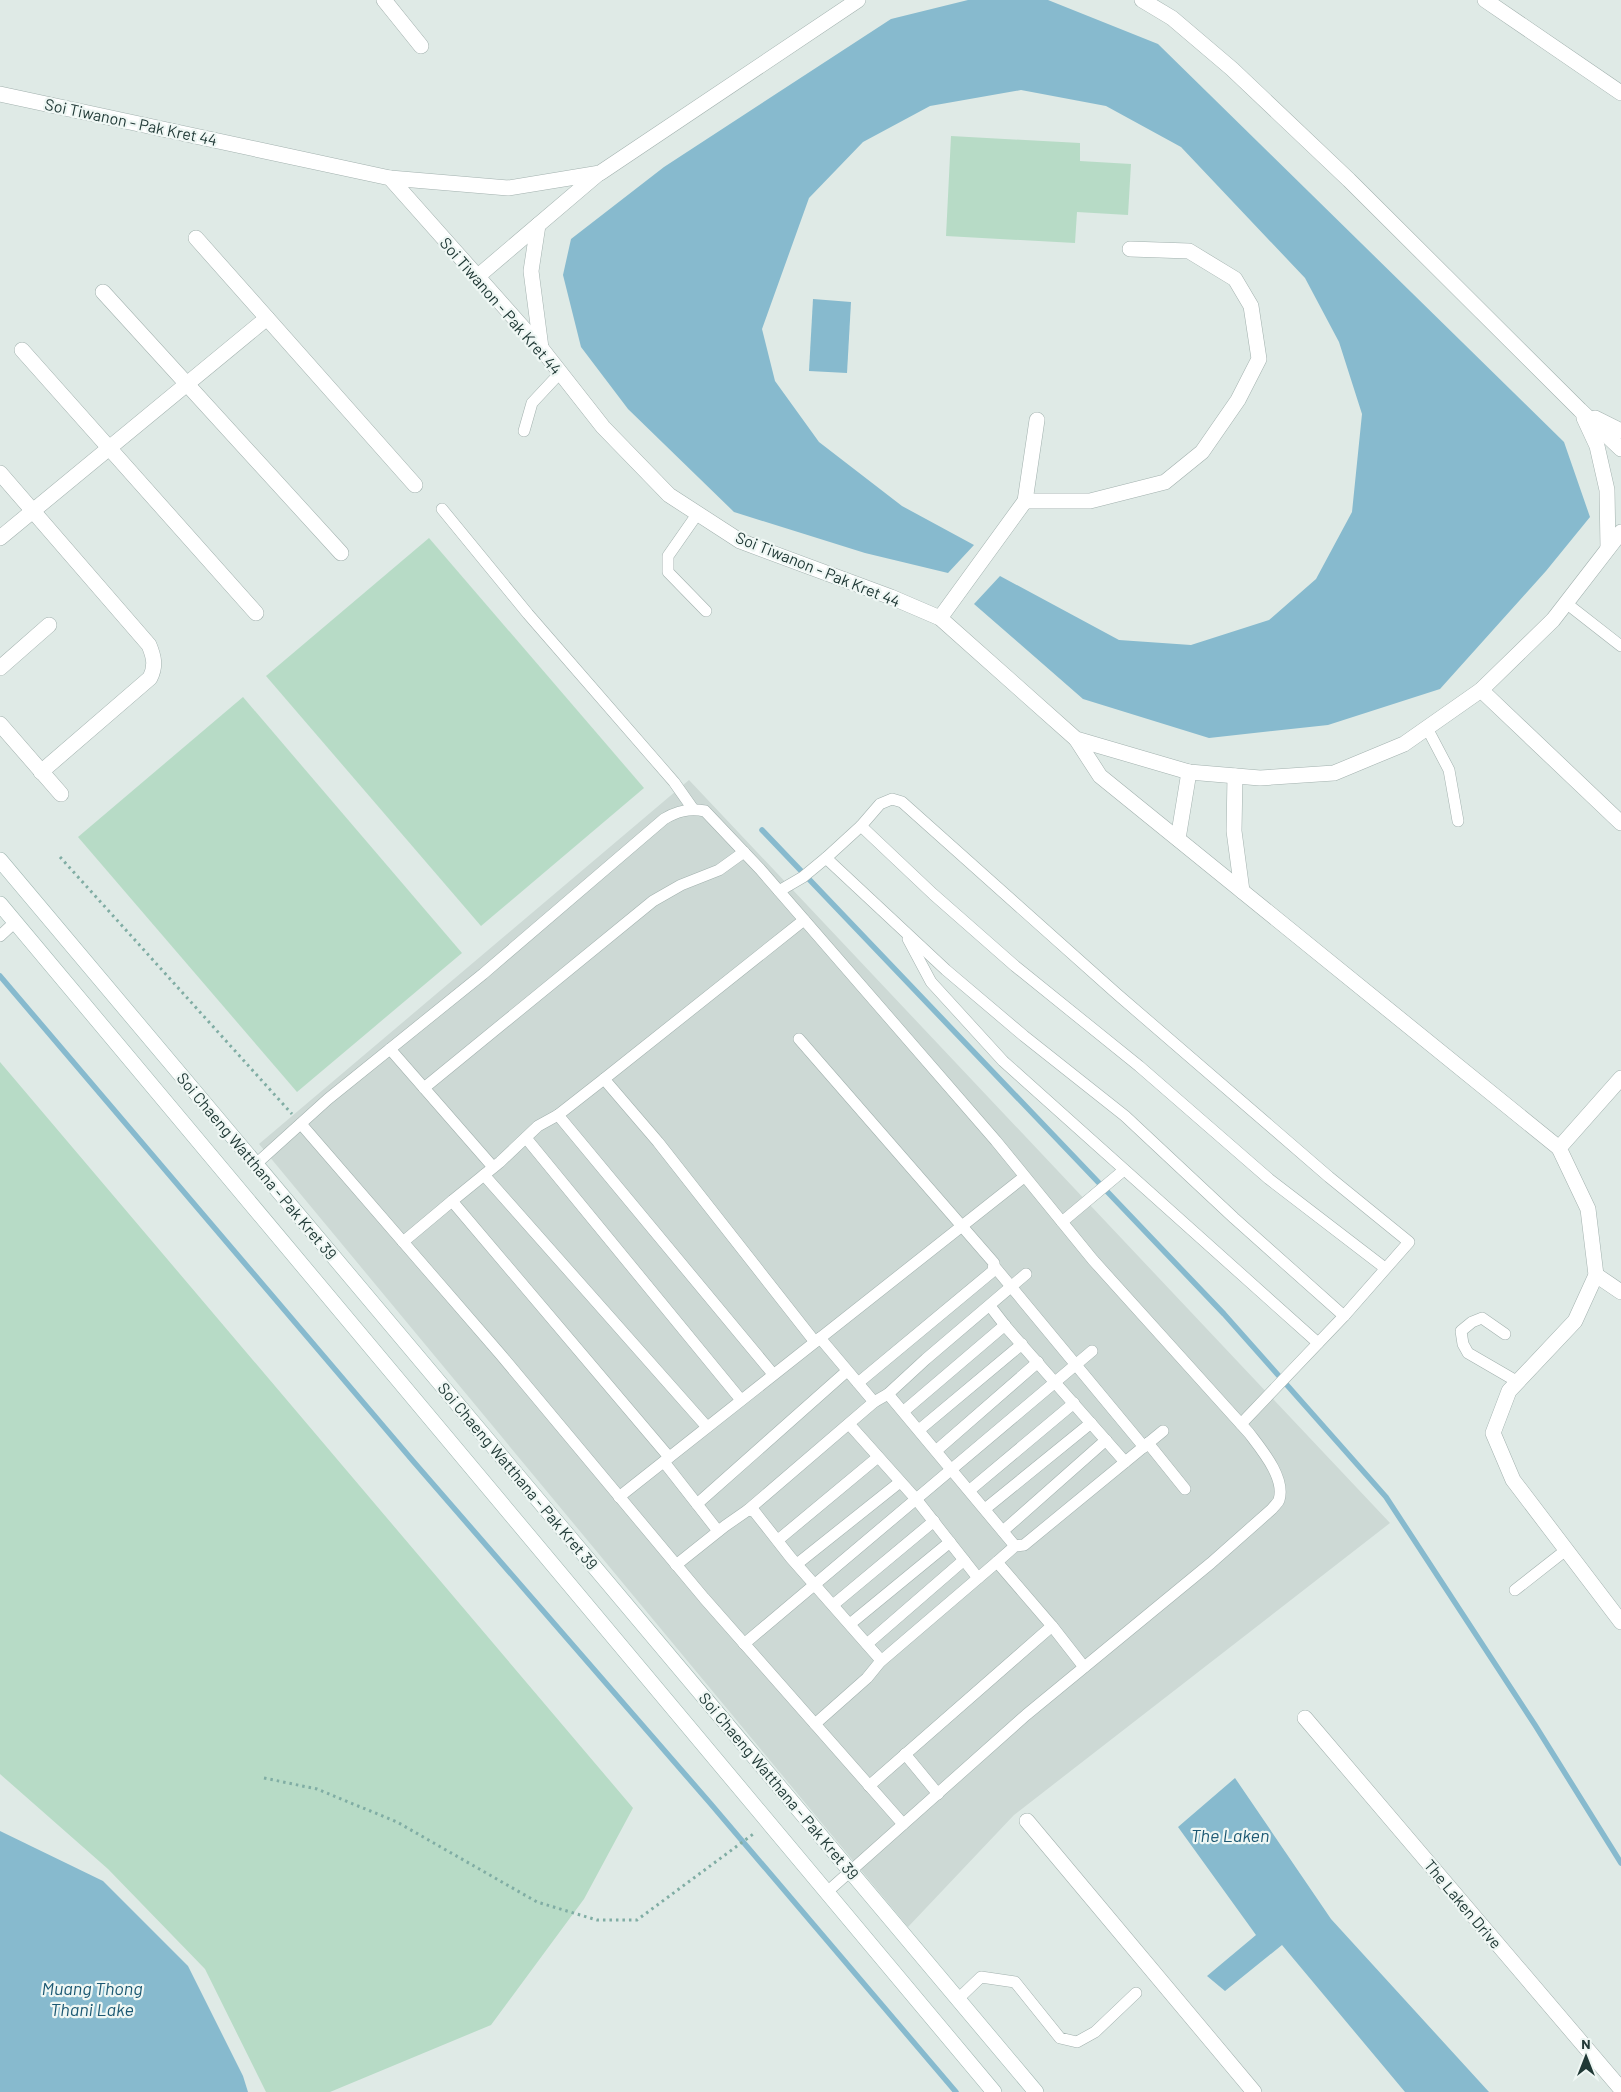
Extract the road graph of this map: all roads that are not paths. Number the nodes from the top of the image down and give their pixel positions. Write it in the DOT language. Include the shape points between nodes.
graph roads {
  1 [pos="384,0"];
  2 [pos="858,0"];
  3 [pos="1142,0"];
  4 [pos="1485,0"];
  5 [pos="422,46"];
  6 [pos="1621,93"];
  7 [pos="0,94"];
  8 [pos="600,173"];
  9 [pos="390,178"];
  10 [pos="538,224"];
  11 [pos="196,238"];
  12 [pos="1130,249"];
  13 [pos="477,277"];
  14 [pos="103,292"];
  15 [pos="267,318"];
  16 [pos="541,348"];
  17 [pos="22,350"];
  18 [pos="560,372"];
  19 [pos="187,384"];
  20 [pos="1580,410"];
  21 [pos="1038,420"];
  22 [pos="1621,430"];
  23 [pos="524,431"];
  24 [pos="109,448"];
  25 [pos="1621,449"];
  26 [pos="0,473"];
  27 [pos="415,485"];
  28 [pos="1025,501"];
  29 [pos="442,510"];
  30 [pos="33,511"];
  31 [pos="698,513"];
  32 [pos="1621,532"];
  33 [pos="0,538"];
  34 [pos="1608,548"];
  35 [pos="341,553"];
  36 [pos="1566,603"];
  37 [pos="706,611"];
  38 [pos="256,613"];
  39 [pos="940,618"];
  40 [pos="49,625"];
  41 [pos="1621,646"];
  42 [pos="0,668"];
  43 [pos="1481,690"];
  44 [pos="0,724"];
  45 [pos="1427,728"];
  46 [pos="1076,739"];
  47 [pos="41,772"];
  48 [pos="1189,772"];
  49 [pos="1235,776"];
  50 [pos="61,794"];
  51 [pos="693,809"];
  52 [pos="1458,821"];
  53 [pos="1621,823"];
  54 [pos="861,826"];
  55 [pos="1178,839"];
  56 [pos="744,852"];
  57 [pos="826,858"];
  58 [pos="0,860"];
  59 [pos="779,891"];
  60 [pos="1242,891"];
  61 [pos="0,904"];
  62 [pos="804,920"];
  63 [pos="15,922"];
  64 [pos="904,931"];
  65 [pos="0,936"];
  66 [pos="799,1039"];
  67 [pos="390,1049"];
  68 [pos="1621,1078"];
  69 [pos="604,1079"];
  70 [pos="424,1088"];
  71 [pos="558,1114"];
  72 [pos="301,1124"];
  73 [pos="526,1138"];
  74 [pos="1559,1148"];
  75 [pos="256,1164"];
  76 [pos="493,1167"];
  77 [pos="1124,1170"];
  78 [pos="484,1175"];
  79 [pos="1024,1176"];
  80 [pos="452,1202"];
  81 [pos="1062,1222"];
  82 [pos="962,1226"];
  83 [pos="402,1242"];
  84 [pos="994,1266"];
  85 [pos="1385,1268"];
  86 [pos="1026,1274"];
  87 [pos="1596,1275"];
  88 [pos="1011,1286"];
  89 [pos="1621,1292"];
  90 [pos="990,1306"];
  91 [pos="1344,1316"];
  92 [pos="1005,1326"];
  93 [pos="1505,1334"];
  94 [pos="817,1340"];
  95 [pos="1318,1343"];
  96 [pos="1022,1344"];
  97 [pos="1092,1351"];
  98 [pos="1038,1362"];
  99 [pos="1077,1364"];
  100 [pos="847,1371"];
  101 [pos="773,1374"];
  102 [pos="1056,1382"];
  103 [pos="1518,1382"];
  104 [pos="858,1383"];
  105 [pos="888,1394"];
  106 [pos="741,1400"];
  107 [pos="874,1402"];
  108 [pos="1074,1404"];
  109 [pos="904,1411"];
  110 [pos="1091,1423"];
  111 [pos="849,1424"];
  112 [pos="1241,1424"];
  113 [pos="707,1427"];
  114 [pos="919,1430"];
  115 [pos="1163,1431"];
  116 [pos="1106,1440"];
  117 [pos="1146,1445"];
  118 [pos="937,1450"];
  119 [pos="878,1457"];
  120 [pos="666,1460"];
  121 [pos="1125,1462"];
  122 [pos="952,1469"];
  123 [pos="900,1482"];
  124 [pos="1185,1489"];
  125 [pos="970,1490"];
  126 [pos="619,1497"];
  127 [pos="916,1499"];
  128 [pos="697,1504"];
  129 [pos="985,1509"];
  130 [pos="748,1510"];
  131 [pos="934,1521"];
  132 [pos="718,1530"];
  133 [pos="1002,1530"];
  134 [pos="778,1540"];
  135 [pos="950,1542"];
  136 [pos="1015,1546"];
  137 [pos="1566,1550"];
  138 [pos="964,1560"];
  139 [pos="996,1562"];
  140 [pos="797,1564"];
  141 [pos="676,1565"];
  142 [pos="978,1578"];
  143 [pos="814,1584"];
  144 [pos="1515,1590"];
  145 [pos="833,1604"];
  146 [pos="1621,1622"];
  147 [pos="850,1624"];
  148 [pos="1052,1626"];
  149 [pos="744,1644"];
  150 [pos="867,1644"];
  151 [pos="880,1662"];
  152 [pos="1084,1668"];
  153 [pos="1305,1718"];
  154 [pos="815,1724"];
  155 [pos="905,1754"];
  156 [pos="869,1786"];
  157 [pos="938,1794"];
  158 [pos="1027,1821"];
  159 [pos="903,1824"];
  160 [pos="850,1871"];
  161 [pos="827,1892"];
  162 [pos="1136,1993"];
  163 [pos="958,1999"];
  164 [pos="1621,2089"];
  165 [pos="994,2092"];
  166 [pos="1036,2092"];
  167 [pos="1254,2092"];
  1 -- 5 [label="street"];
  2 -- 8 [label="street"];
  3 -- 20 [label="street" via="1172,18 1232,69 1349,180"];
  4 -- 6 [label="street"];
  7 -- 9 [label="street, Soi Tiwanon - Pak Kret 44"];
  8 -- 9 [label="street" via="508,188"];
  8 -- 10 [label="street"];
  9 -- 13 [label="street, Soi Tiwanon - Pak Kret 44"];
  10 -- 13 [label="street"];
  10 -- 16 [label="street" via="531,271"];
  11 -- 15 [label="street"];
  12 -- 28 [label="street" via="1189,251 1235,279 1251,306 1259,359 1238,400 1202,452 1165,482 1090,501"];
  13 -- 16 [label="street, Soi Tiwanon - Pak Kret 44"];
  14 -- 19 [label="street"];
  15 -- 19 [label="street"];
  15 -- 27 [label="street"];
  16 -- 18 [label="street, Soi Tiwanon - Pak Kret 44"];
  17 -- 24 [label="street"];
  18 -- 23 [label="lane" via="532,403"];
  18 -- 31 [label="street, Soi Tiwanon - Pak Kret 44" via="603,426 669,495"];
  19 -- 24 [label="street"];
  19 -- 35 [label="street"];
  20 -- 22 [label="street"];
  20 -- 25 [label="street"];
  20 -- 34 [label="street" via="1597,446 1607,490"];
  21 -- 28 [label="street"];
  24 -- 30 [label="street"];
  24 -- 38 [label="street"];
  26 -- 30 [label="street"];
  28 -- 39 [label="street"];
  29 -- 51 [label="lane" via="674,782"];
  30 -- 33 [label="street"];
  30 -- 47 [label="street" via="149,645 154,671 150,678"];
  31 -- 37 [label="lane" via="668,556 668,572"];
  31 -- 39 [label="street, Soi Tiwanon - Pak Kret 44" via="740,541"];
  32 -- 34 [label="street, Soi Tiwanon - Pak Kret 44"];
  34 -- 36 [label="street, Soi Tiwanon - Pak Kret 44"];
  36 -- 41 [label="lane"];
  36 -- 43 [label="street, Soi Tiwanon - Pak Kret 44" via="1553,620"];
  39 -- 46 [label="street, Soi Tiwanon - Pak Kret 44"];
  40 -- 42 [label="street"];
  43 -- 45 [label="street, Soi Tiwanon - Pak Kret 44"];
  43 -- 53 [label="street"];
  44 -- 47 [label="street"];
  45 -- 49 [label="street, Soi Tiwanon - Pak Kret 44" via="1404,744 1334,773 1260,778"];
  45 -- 52 [label="lane" via="1449,770"];
  46 -- 48 [label="street, Soi Tiwanon - Pak Kret 44"];
  46 -- 55 [label="street" via="1100,776"];
  47 -- 50 [label="street"];
  48 -- 49 [label="street, Soi Tiwanon - Pak Kret 44"];
  48 -- 55 [label="street"];
  49 -- 60 [label="street" via="1234,831"];
  51 -- 56 [label="lane" via="705,811"];
  51 -- 67 [label="lane" via="679,811 664,819"];
  54 -- 57 [label="lane"];
  54 -- 85 [label="lane" via="1015,966 1139,1066 1268,1179"];
  54 -- 85 [label="lane" via="880,804 892,799 902,802 1117,994 1329,1177 1410,1242"];
  55 -- 60 [label="street"];
  56 -- 59 [label="lane"];
  56 -- 70 [label="lane" via="719,870 681,885 653,901"];
  57 -- 59 [label="lane"];
  57 -- 64 [label="lane"];
  58 -- 75 [label="street, Soi Chaeng Watthana - Pak Kret 39"];
  59 -- 62 [label="lane"];
  60 -- 74 [label="street"];
  61 -- 63 [label="street, Soi Chaeng Watthana - Pak Kret 39"];
  62 -- 69 [label="lane"];
  62 -- 79 [label="lane"];
  63 -- 65 [label="lane"];
  63 -- 161 [label="street, Soi Chaeng Watthana - Pak Kret 39"];
  64 -- 77 [label="lane" via="931,982 996,1054"];
  64 -- 91 [label="lane" via="1024,1036 1125,1116"];
  66 -- 82 [label="lane"];
  67 -- 70 [label="lane"];
  67 -- 72 [label="lane"];
  68 -- 74 [label="street"];
  69 -- 71 [label="lane"];
  69 -- 94 [label="lane"];
  70 -- 76 [label="lane"];
  71 -- 73 [label="lane"];
  71 -- 101 [label="lane"];
  72 -- 75 [label="lane"];
  72 -- 83 [label="lane"];
  73 -- 76 [label="lane"];
  73 -- 106 [label="lane"];
  74 -- 87 [label="street" via="1588,1209"];
  75 -- 160 [label="street, Soi Chaeng Watthana - Pak Kret 39"];
  76 -- 78 [label="lane"];
  77 -- 81 [label="lane"];
  77 -- 95 [label="lane"];
  78 -- 80 [label="lane"];
  78 -- 113 [label="lane"];
  79 -- 81 [label="lane"];
  79 -- 82 [label="lane"];
  80 -- 83 [label="lane"];
  80 -- 120 [label="lane"];
  81 -- 112 [label="lane"];
  82 -- 84 [label="lane"];
  82 -- 94 [label="lane"];
  83 -- 126 [label="lane"];
  84 -- 88 [label="lane"];
  84 -- 104 [label="lane" via="993,1271"];
  85 -- 91 [label="lane"];
  86 -- 88 [label="lane"];
  87 -- 89 [label="street"];
  87 -- 103 [label="street" via="1574,1321"];
  88 -- 90 [label="lane"];
  88 -- 99 [label="lane"];
  90 -- 92 [label="lane"];
  90 -- 105 [label="lane"];
  91 -- 95 [label="lane"];
  92 -- 96 [label="lane"];
  92 -- 109 [label="lane"];
  93 -- 103 [label="lane" via="1482,1318 1461,1331 1462,1344 1468,1353"];
  94 -- 100 [label="lane"];
  94 -- 101 [label="lane"];
  95 -- 112 [label="lane"];
  96 -- 98 [label="lane"];
  96 -- 114 [label="lane"];
  97 -- 99 [label="lane"];
  98 -- 102 [label="lane"];
  98 -- 118 [label="lane"];
  99 -- 102 [label="lane"];
  99 -- 117 [label="lane"];
  100 -- 104 [label="lane"];
  100 -- 128 [label="lane"];
  101 -- 106 [label="lane"];
  102 -- 108 [label="lane"];
  102 -- 122 [label="lane"];
  103 -- 137 [label="street" via="1509,1391 1493,1433 1513,1480"];
  104 -- 107 [label="lane"];
  105 -- 107 [label="lane"];
  105 -- 109 [label="lane"];
  106 -- 113 [label="lane"];
  107 -- 111 [label="lane"];
  108 -- 110 [label="lane"];
  108 -- 125 [label="lane"];
  109 -- 114 [label="lane"];
  110 -- 116 [label="lane"];
  110 -- 129 [label="lane"];
  111 -- 119 [label="lane"];
  111 -- 130 [label="lane"];
  112 -- 152 [label="lane" via="1271,1462 1280,1488 1279,1500 1211,1563"];
  113 -- 120 [label="lane"];
  114 -- 118 [label="lane"];
  115 -- 117 [label="lane"];
  116 -- 121 [label="lane"];
  116 -- 133 [label="lane"];
  117 -- 121 [label="lane"];
  117 -- 124 [label="lane"];
  118 -- 122 [label="lane"];
  119 -- 123 [label="lane"];
  119 -- 134 [label="lane"];
  120 -- 126 [label="lane"];
  120 -- 128 [label="lane"];
  121 -- 136 [label="lane" via="1024,1545"];
  122 -- 125 [label="lane"];
  122 -- 127 [label="lane"];
  123 -- 127 [label="lane"];
  123 -- 140 [label="lane"];
  125 -- 129 [label="lane"];
  126 -- 141 [label="lane"];
  127 -- 131 [label="lane"];
  127 -- 143 [label="lane"];
  128 -- 132 [label="lane"];
  129 -- 133 [label="lane"];
  130 -- 132 [label="lane"];
  130 -- 134 [label="lane" via="754,1511"];
  131 -- 135 [label="lane"];
  131 -- 145 [label="lane"];
  132 -- 141 [label="lane"];
  133 -- 136 [label="lane"];
  134 -- 140 [label="lane"];
  135 -- 138 [label="lane"];
  135 -- 147 [label="lane"];
  136 -- 139 [label="lane"];
  137 -- 144 [label="lane"];
  137 -- 146 [label="street"];
  138 -- 142 [label="lane"];
  138 -- 150 [label="lane"];
  139 -- 142 [label="lane"];
  139 -- 148 [label="lane"];
  140 -- 143 [label="lane"];
  141 -- 149 [label="lane"];
  142 -- 151 [label="lane"];
  143 -- 145 [label="lane"];
  143 -- 149 [label="lane"];
  145 -- 147 [label="lane"];
  147 -- 150 [label="lane"];
  148 -- 152 [label="lane"];
  148 -- 155 [label="lane"];
  149 -- 154 [label="lane"];
  150 -- 151 [label="lane"];
  151 -- 154 [label="lane" via="867,1678"];
  152 -- 157 [label="lane"];
  153 -- 164 [label="street, The Laken Drive"];
  154 -- 156 [label="lane"];
  155 -- 156 [label="lane"];
  155 -- 157 [label="lane"];
  156 -- 159 [label="lane"];
  157 -- 159 [label="lane"];
  158 -- 167 [label="street"];
  159 -- 160 [label="lane"];
  160 -- 161 [label="lane"];
  160 -- 163 [label="street, Soi Chaeng Watthana - Pak Kret 39"];
  161 -- 165 [label="street, Soi Chaeng Watthana - Pak Kret 39"];
  162 -- 163 [label="lane" via="1095,2032 1077,2042 1060,2038 1015,1982 980,1977"];
  163 -- 166 [label="street, Soi Chaeng Watthana - Pak Kret 39"];
}
